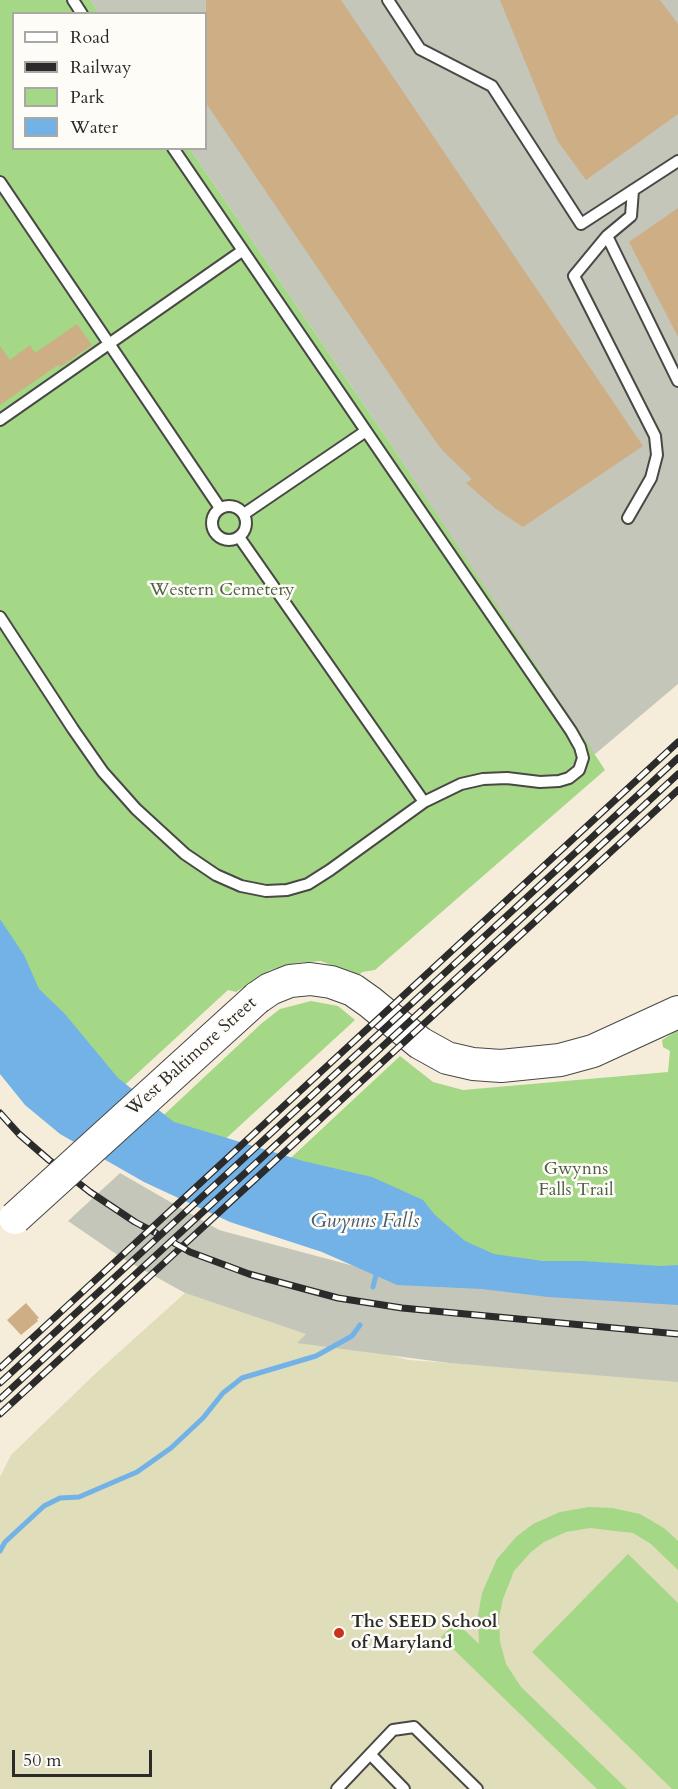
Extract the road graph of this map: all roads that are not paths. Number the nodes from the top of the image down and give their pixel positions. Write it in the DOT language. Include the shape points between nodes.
graph roads {
  1 [pos="388,0"];
  2 [pos="174,150"];
  3 [pos="678,161"];
  4 [pos="0,182"];
  5 [pos="633,190"];
  6 [pos="607,236"];
  7 [pos="242,251"];
  8 [pos="109,344"];
  9 [pos="678,381"];
  10 [pos="0,420"];
  11 [pos="366,431"];
  12 [pos="220,508"];
  13 [pos="244,514"];
  14 [pos="628,518"];
  15 [pos="239,537"];
  16 [pos="0,617"];
  17 [pos="424,802"];
  18 [pos="678,1012"];
  19 [pos="8,1225"];
  20 [pos="370,1754"];
  21 [pos="337,1789"];
  22 [pos="404,1789"];
  23 [pos="477,1789"];
  1 -- 5 [label="lane" via="420,49 492,86 581,224"];
  2 -- 7 [label="lane"];
  3 -- 5 [label="lane"];
  4 -- 8 [label="lane"];
  5 -- 6 [label="lane" via="631,216"];
  6 -- 9 [label="lane"];
  6 -- 14 [label="lane" via="574,276 654,436 657,455 651,478"];
  7 -- 8 [label="lane"];
  7 -- 11 [label="lane"];
  8 -- 10 [label="lane"];
  8 -- 12 [label="lane"];
  11 -- 13 [label="lane"];
  11 -- 17 [label="lane" via="572,731 583,758 579,770 559,782 483,779 461,784"];
  12 -- 13 [label="lane" via="237,508"];
  12 -- 15 [label="lane" via="213,515 214,533 230,541"];
  13 -- 15 [label="lane" via="246,522"];
  15 -- 17 [label="lane"];
  16 -- 17 [label="lane" via="103,772 136,809 184,854 241,886 266,891 308,884"];
  18 -- 19 [label="main road, West Baltimore Street, bridge" via="593,1051 560,1060 501,1066 473,1064 447,1058 420,1043 353,990 331,982 290,981 257,998"];
  20 -- 21 [label="lane"];
  20 -- 22 [label="lane"];
  20 -- 23 [label="lane" via="393,1730 414,1727"];
}
